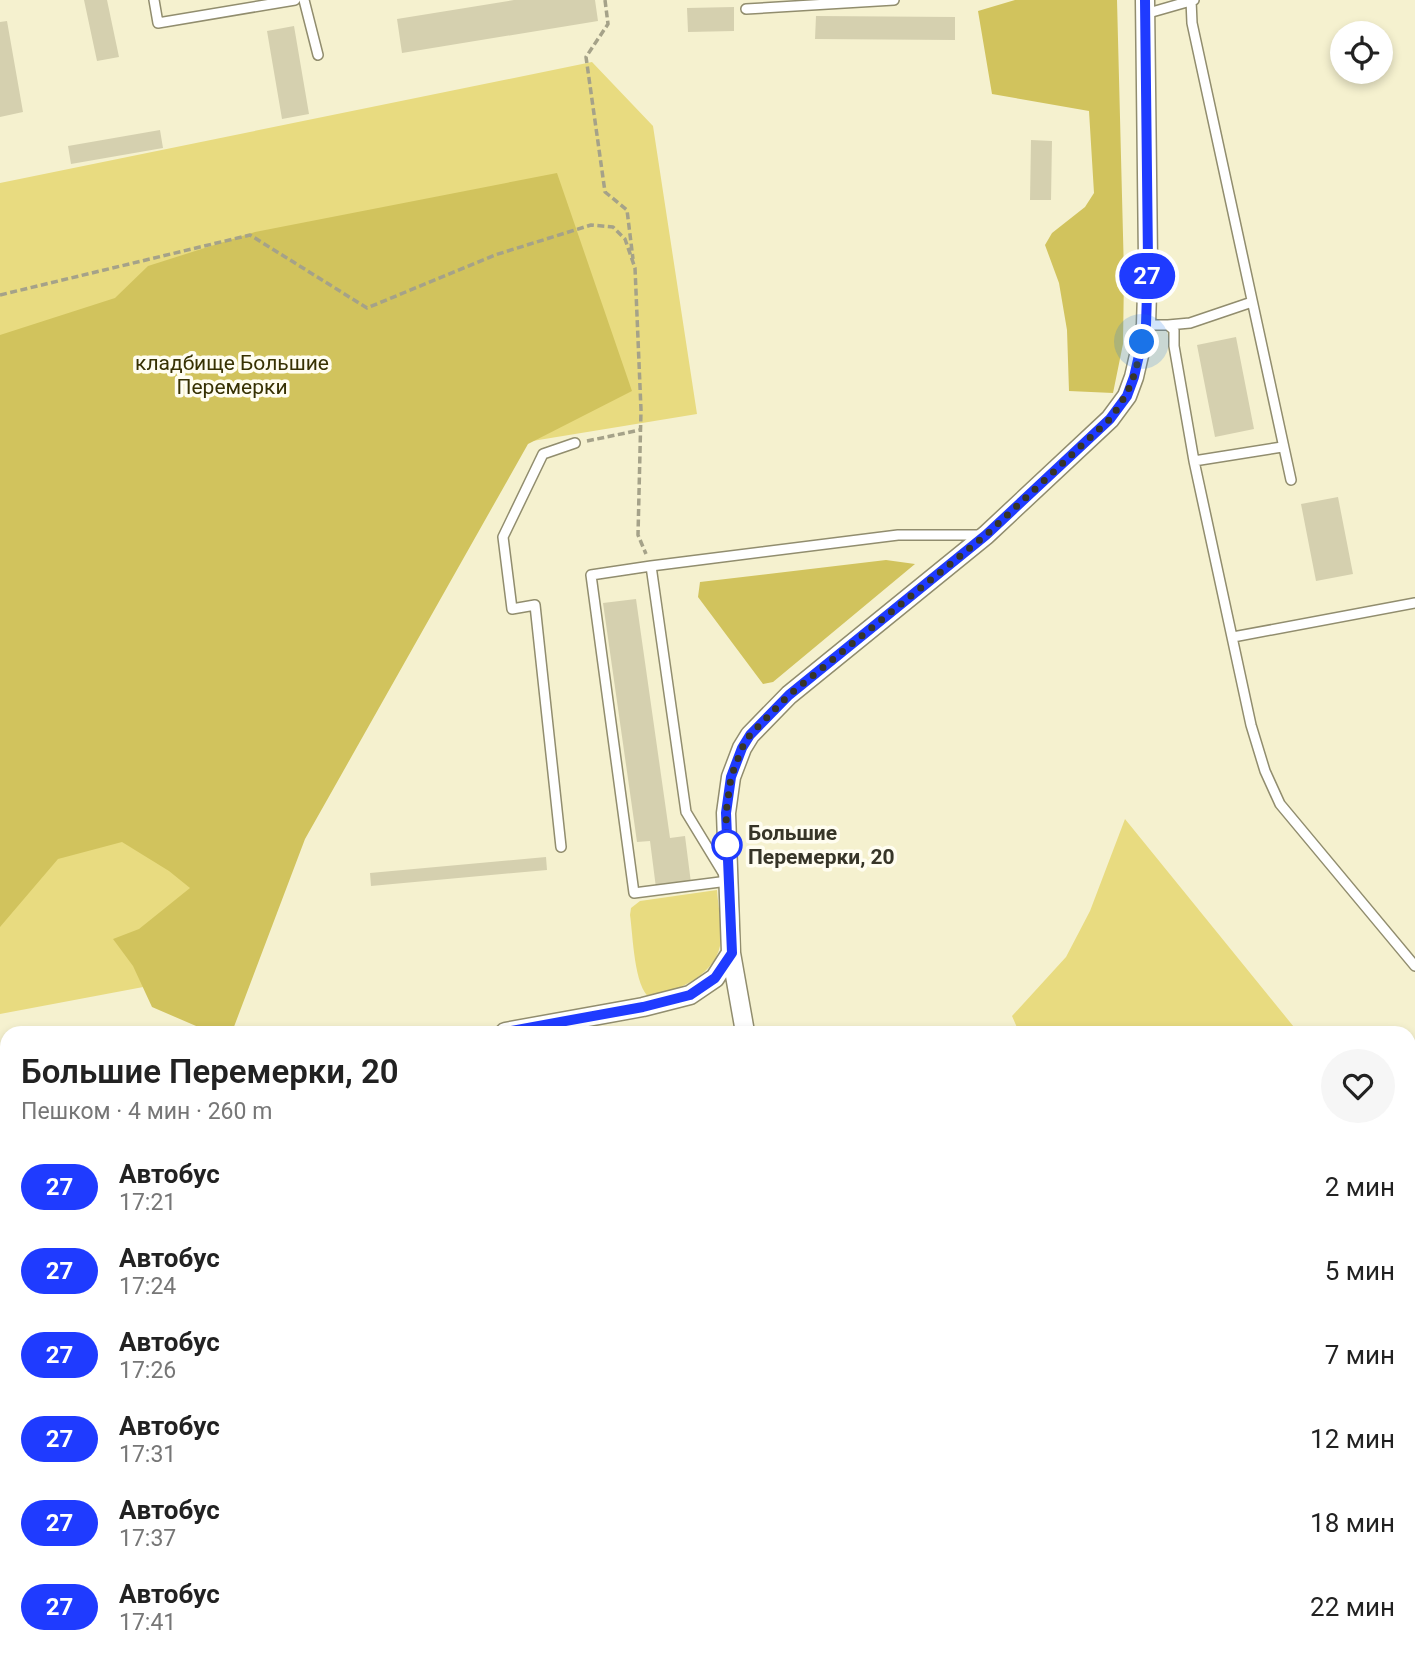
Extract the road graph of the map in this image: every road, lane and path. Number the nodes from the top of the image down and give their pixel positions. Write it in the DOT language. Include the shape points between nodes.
graph roads {
  1 [pos="154,0"];
  2 [pos="295,0"];
  3 [pos="303,0"];
  4 [pos="605,0"];
  5 [pos="894,0"];
  6 [pos="1193,0"];
  7 [pos="1145,7"];
  8 [pos="746,9"];
  9 [pos="318,55"];
  10 [pos="635,268"];
  11 [pos="0,295"];
  12 [pos="1252,302"];
  13 [pos="1146,325"];
  14 [pos="1168,326"];
  15 [pos="640,430"];
  16 [pos="575,443"];
  17 [pos="1283,447"];
  18 [pos="1194,461"];
  19 [pos="1291,480"];
  20 [pos="986,535"];
  21 [pos="645,551"];
  22 [pos="651,566"];
  23 [pos="1415,603"];
  24 [pos="1233,637"];
  25 [pos="561,847"];
  26 [pos="728,881"];
  27 [pos="732,953"];
  28 [pos="1415,967"];
  29 [pos="538,1026"];
  30 [pos="744,1026"];
  1 -- 2 [label="lane" via="158,23"];
  3 -- 9 [label="lane"];
  4 -- 10 [label="path" via="608,24 586,57 605,192 627,210"];
  5 -- 8 [label="lane"];
  6 -- 7 [label="lane"];
  6 -- 12 [label="lane" via="1192,23"];
  7 -- 13 [label="street"];
  10 -- 11 [label="path" via="625,239 613,227 591,225 495,255 367,308 250,235"];
  10 -- 15 [label="path"];
  12 -- 14 [label="lane"];
  12 -- 17 [label="lane"];
  13 -- 14 [label="lane"];
  13 -- 20 [label="street" via="1127,396 1110,419"];
  14 -- 18 [label="lane" via="1174,330"];
  15 -- 16 [label="path"];
  15 -- 21 [label="path" via="638,535"];
  16 -- 25 [label="lane" via="543,454 503,537 512,609 535,605"];
  17 -- 18 [label="lane"];
  17 -- 19 [label="lane"];
  18 -- 24 [label="lane"];
  20 -- 22 [label="lane" via="898,535"];
  20 -- 26 [label="street" via="789,695 750,735 736,761 728,795"];
  22 -- 26 [label="lane" via="686,812"];
  22 -- 26 [label="lane" via="591,575 634,892"];
  23 -- 24 [label="lane"];
  24 -- 28 [label="lane" via="1251,725 1280,804"];
  26 -- 27 [label="street"];
  27 -- 29 [label="street" via="715,978 690,995"];
  27 -- 30 [label="street"];
}
